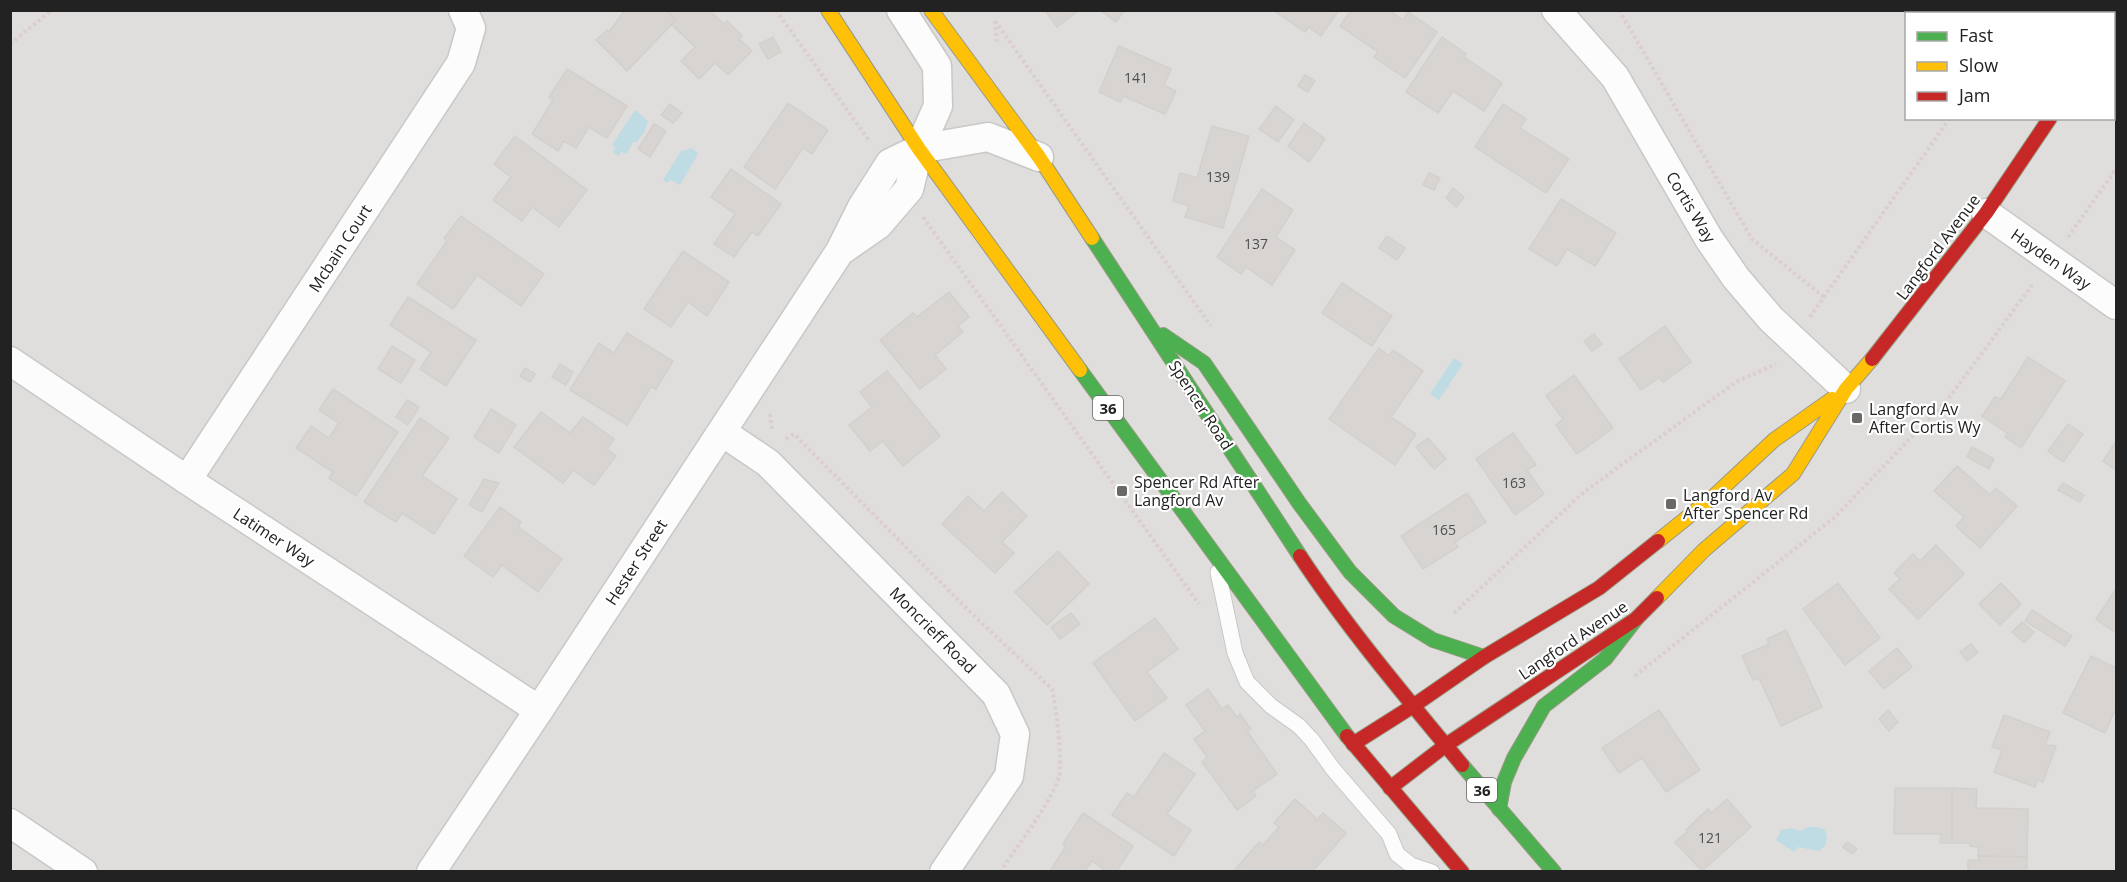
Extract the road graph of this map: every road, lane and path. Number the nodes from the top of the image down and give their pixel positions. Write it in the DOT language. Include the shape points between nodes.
graph roads {
  1 [pos="52,10"];
  2 [pos="463,10"];
  3 [pos="776,10"];
  4 [pos="828,10"];
  5 [pos="902,10"];
  6 [pos="931,10"];
  7 [pos="1556,10"];
  8 [pos="1619,10"];
  9 [pos="10,44"];
  10 [pos="1949,120"];
  11 [pos="2049,120"];
  12 [pos="920,148"];
  13 [pos="1039,157"];
  14 [pos="888,167"];
  15 [pos="2116,169"];
  16 [pos="906,193"];
  17 [pos="1986,213"];
  18 [pos="915,220"];
  19 [pos="926,220"];
  20 [pos="840,251"];
  21 [pos="2052,259"];
  22 [pos="1824,297"];
  23 [pos="2116,305"];
  24 [pos="1147,323"];
  25 [pos="1805,325"];
  26 [pos="10,361"];
  27 [pos="1781,361"];
  28 [pos="1846,389"];
  29 [pos="771,411"];
  30 [pos="722,432"];
  31 [pos="776,438"];
  32 [pos="780,443"];
  33 [pos="188,480"];
  34 [pos="1211,549"];
  35 [pos="1200,605"];
  36 [pos="1449,618"];
  37 [pos="1636,619"];
  38 [pos="1484,657"];
  39 [pos="1630,680"];
  40 [pos="1413,706"];
  41 [pos="539,710"];
  42 [pos="1353,744"];
  43 [pos="1446,745"];
  44 [pos="1390,788"];
  45 [pos="1499,809"];
  46 [pos="10,823"];
  47 [pos="83,872"];
  48 [pos="431,872"];
  49 [pos="944,872"];
  50 [pos="1000,872"];
  51 [pos="1432,872"];
  52 [pos="1462,872"];
  53 [pos="1554,872"];
  1 -- 9 [label="path"];
  2 -- 33 [label="street, Mcbain Court" via="471,28 461,63"];
  3 -- 14 [label="path"];
  4 -- 12 [label="main road, 36"];
  5 -- 12 [label="street, Hester Street" via="937,66 938,106"];
  6 -- 13 [label="main road, Spencer Road / 36"];
  7 -- 28 [label="street, Cortis Way" via="1615,77 1709,239 1736,278 1771,319"];
  8 -- 22 [label="path" via="1752,239"];
  10 -- 22 [label="path"];
  11 -- 17 [label="main road, Langford Avenue"];
  12 -- 13 [label="street, Hester Street" via="988,137"];
  12 -- 14 [label="street, Hester Street"];
  12 -- 16 [label="street, Hester Street"];
  12 -- 34 [label="main road, 36"];
  13 -- 24 [label="main road, Spencer Road / 36"];
  14 -- 20 [label="street, Hester Street"];
  15 -- 21 [label="path"];
  16 -- 19 [label="path"];
  16 -- 20 [label="street, Hester Street" via="878,225"];
  17 -- 21 [label="street, Hayden Way"];
  17 -- 28 [label="main road, Langford Avenue"];
  18 -- 19 [label="path"];
  19 -- 35 [label="path"];
  20 -- 30 [label="street, Hester Street"];
  21 -- 23 [label="street, Hayden Way"];
  21 -- 39 [label="path" via="1948,399 1835,517"];
  22 -- 25 [label="path"];
  24 -- 38 [label="main road" via="1204,363 1350,572 1394,616 1432,639"];
  24 -- 40 [label="main road, Spencer Road / 36" via="1319,585"];
  26 -- 33 [label="street, Latimer Way"];
  27 -- 36 [label="path" via="1736,382 1584,492"];
  28 -- 37 [label="main road, Langford Avenue" via="1793,474 1704,550"];
  28 -- 38 [label="main road, Langford Avenue" via="1774,440 1714,496 1599,588"];
  29 -- 31 [label="path"];
  30 -- 41 [label="street, Hester Street"];
  30 -- 49 [label="street, Moncrieff Road" via="768,463 996,694 1015,734 1009,776"];
  32 -- 50 [label="path" via="794,434 1052,689 1057,706 1060,773 1053,792"];
  33 -- 41 [label="street, Latimer Way"];
  34 -- 42 [label="main road, 36"];
  34 -- 51 [label="lane" via="1235,653 1247,682 1312,740 1389,834 1397,854 1411,865"];
  37 -- 43 [label="main road, Langford Avenue"];
  37 -- 45 [label="main road" via="1605,659 1544,706 1514,758"];
  38 -- 40 [label="main road, Langford Avenue"];
  40 -- 42 [label="main road, Langford Avenue"];
  40 -- 43 [label="main road, Spencer Road / 36"];
  41 -- 48 [label="street, Hester Street"];
  42 -- 44 [label="main road, 36"];
  43 -- 44 [label="main road, Langford Avenue"];
  43 -- 45 [label="main road, Spencer Road / 36"];
  44 -- 52 [label="main road, 36"];
  45 -- 53 [label="main road, Spencer Road / 36"];
  46 -- 47 [label="street"];
}
